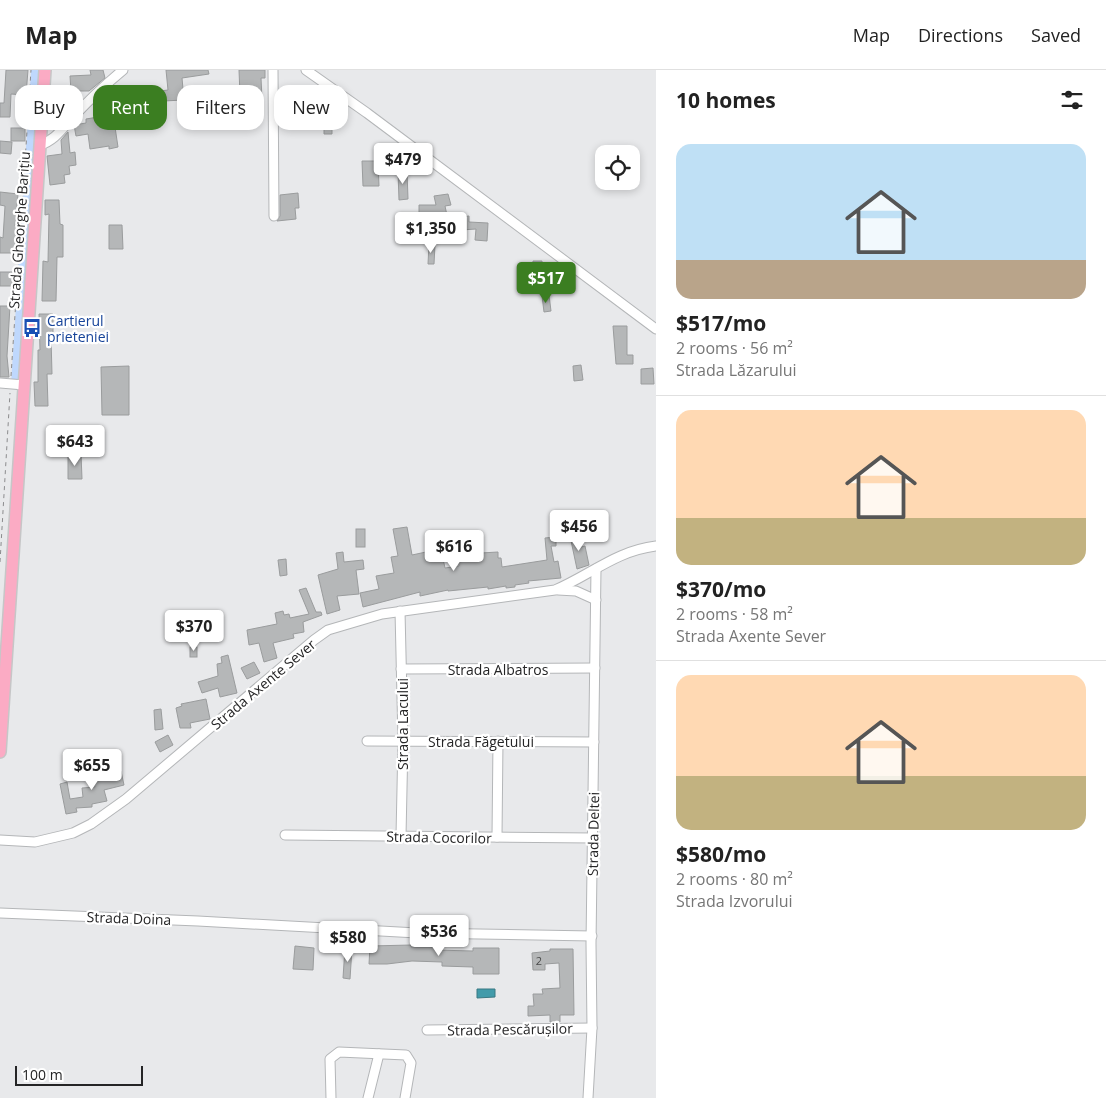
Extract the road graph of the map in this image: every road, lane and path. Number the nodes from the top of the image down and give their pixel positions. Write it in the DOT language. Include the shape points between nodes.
graph roads {
  1 [pos="31,70"];
  2 [pos="44,70"];
  3 [pos="123,70"];
  4 [pos="273,70"];
  5 [pos="306,70"];
  6 [pos="40,145"];
  7 [pos="274,216"];
  8 [pos="656,329"];
  9 [pos="0,383"];
  10 [pos="11,384"];
  11 [pos="24,385"];
  12 [pos="656,546"];
  13 [pos="0,562"];
  14 [pos="596,569"];
  15 [pos="555,590"];
  16 [pos="596,600"];
  17 [pos="400,611"];
  18 [pos="595,668"];
  19 [pos="401,669"];
  20 [pos="367,741"];
  21 [pos="403,741"];
  22 [pos="498,742"];
  23 [pos="594,742"];
  24 [pos="0,752"];
  25 [pos="286,835"];
  26 [pos="401,836"];
  27 [pos="497,837"];
  28 [pos="594,838"];
  29 [pos="0,840"];
  30 [pos="0,913"];
  31 [pos="592,936"];
  32 [pos="592,1028"];
  33 [pos="428,1030"];
  34 [pos="379,1054"];
  35 [pos="331,1098"];
  36 [pos="368,1098"];
  37 [pos="405,1098"];
  38 [pos="588,1098"];
  1 -- 10 [label="path"];
  2 -- 6 [label="main road, Strada Gheorghe Barițiu"];
  3 -- 6 [label="street" via="79,110 57,136"];
  4 -- 7 [label="street"];
  5 -- 8 [label="street"];
  6 -- 11 [label="main road, Strada Gheorghe Barițiu"];
  9 -- 10 [label="street"];
  10 -- 11 [label="street"];
  10 -- 13 [label="path"];
  11 -- 24 [label="main road, Strada Gheorghe Barițiu"];
  12 -- 14 [label="street, Strada Axente Sever" via="625,553"];
  14 -- 15 [label="street, Strada Axente Sever"];
  14 -- 16 [label="street, Strada Deltei"];
  15 -- 16 [label="street, Strada Axente Sever" via="576,591"];
  15 -- 17 [label="street, Strada Axente Sever"];
  16 -- 18 [label="street, Strada Deltei"];
  17 -- 19 [label="street, Strada Lacului"];
  17 -- 29 [label="street, Strada Axente Sever" via="328,630 126,799 91,824 73,833 35,842"];
  18 -- 19 [label="street, Strada Albatros"];
  18 -- 23 [label="street, Strada Deltei"];
  19 -- 21 [label="street, Strada Lacului"];
  20 -- 21 [label="street, Strada Făgetului"];
  21 -- 22 [label="street, Strada Făgetului"];
  21 -- 26 [label="street, Strada Lacului"];
  22 -- 23 [label="street, Strada Făgetului"];
  22 -- 27 [label="street"];
  23 -- 28 [label="street, Strada Deltei"];
  25 -- 26 [label="street, Strada Cocorilor"];
  26 -- 27 [label="street, Strada Cocorilor"];
  27 -- 28 [label="street, Strada Cocorilor"];
  28 -- 31 [label="street, Strada Deltei"];
  30 -- 31 [label="street, Strada Doina" via="417,933"];
  31 -- 32 [label="street, Strada Deltei"];
  32 -- 33 [label="street, Strada Pescărușilor"];
  32 -- 38 [label="street, Strada Deltei"];
  34 -- 35 [label="street" via="340,1052 330,1059"];
  34 -- 36 [label="street"];
  34 -- 37 [label="street" via="406,1055 411,1063"];
}
